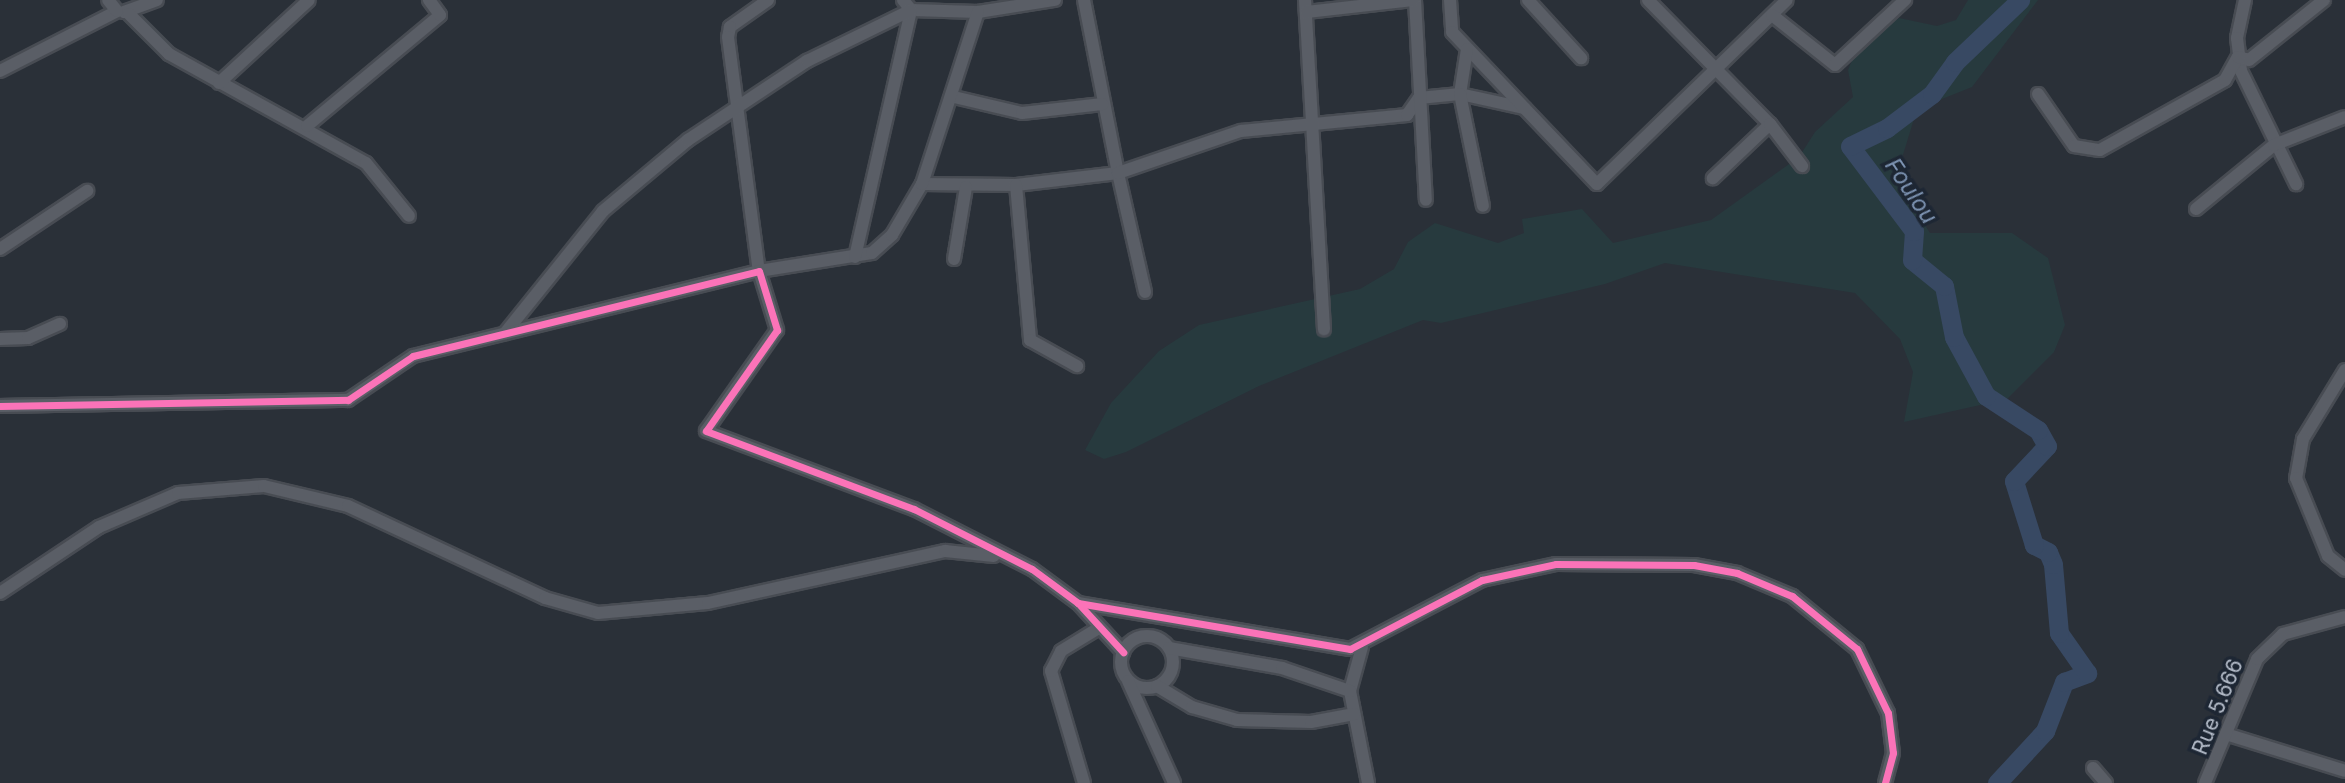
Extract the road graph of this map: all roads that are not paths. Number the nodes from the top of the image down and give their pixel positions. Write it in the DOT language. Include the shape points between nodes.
graph roads {
  1 [pos="157,0"];
  2 [pos="309,0"];
  3 [pos="429,0"];
  4 [pos="768,0"];
  5 [pos="1055,0"];
  6 [pos="1084,0"];
  7 [pos="1414,0"];
  8 [pos="1450,0"];
  9 [pos="1528,0"];
  10 [pos="1648,0"];
  11 [pos="1787,0"];
  12 [pos="1905,0"];
  13 [pos="2245,0"];
  14 [pos="2324,0"];
  15 [pos="907,5"];
  16 [pos="940,5"];
  17 [pos="1305,6"];
  18 [pos="118,8"];
  19 [pos="978,12"];
  20 [pos="1772,15"];
  21 [pos="1467,49"];
  22 [pos="2238,57"];
  23 [pos="1581,58"];
  24 [pos="1718,69"];
  25 [pos="0,71"];
  26 [pos="219,83"];
  27 [pos="1460,94"];
  28 [pos="2039,94"];
  29 [pos="954,97"];
  30 [pos="1419,98"];
  31 [pos="1102,104"];
  32 [pos="737,107"];
  33 [pos="1524,108"];
  34 [pos="2345,117"];
  35 [pos="1770,124"];
  36 [pos="1312,125"];
  37 [pos="307,126"];
  38 [pos="2274,145"];
  39 [pos="1802,166"];
  40 [pos="1118,173"];
  41 [pos="1713,178"];
  42 [pos="922,184"];
  43 [pos="2296,184"];
  44 [pos="1016,185"];
  45 [pos="966,187"];
  46 [pos="86,191"];
  47 [pos="1426,200"];
  48 [pos="1483,206"];
  49 [pos="2196,209"];
  50 [pos="409,216"];
  51 [pos="0,249"];
  52 [pos="855,257"];
  53 [pos="954,259"];
  54 [pos="759,271"];
  55 [pos="1145,292"];
  56 [pos="60,324"];
  57 [pos="1324,329"];
  58 [pos="505,333"];
  59 [pos="0,339"];
  60 [pos="1077,366"];
  61 [pos="2345,370"];
  62 [pos="0,406"];
  63 [pos="1008,559"];
  64 [pos="2345,570"];
  65 [pos="0,593"];
  66 [pos="1078,603"];
  67 [pos="2345,617"];
  68 [pos="1097,628"];
  69 [pos="1169,648"];
  70 [pos="1362,648"];
  71 [pos="1123,652"];
  72 [pos="1128,681"];
  73 [pos="1157,686"];
  74 [pos="1350,691"];
  75 [pos="1354,714"];
  76 [pos="2229,735"];
  77 [pos="2093,768"];
  78 [pos="2345,771"];
  79 [pos="1084,783"];
  80 [pos="1174,783"];
  81 [pos="1368,783"];
  82 [pos="1885,783"];
  83 [pos="2106,783"];
  84 [pos="2205,783"];
  1 -- 18 [label="street"];
  2 -- 26 [label="street"];
  3 -- 37 [label="street" via="440,15"];
  4 -- 32 [label="street" via="730,27"];
  5 -- 19 [label="street"];
  6 -- 31 [label="street"];
  7 -- 17 [label="street"];
  7 -- 30 [label="street"];
  8 -- 21 [label="street" via="1452,32"];
  9 -- 23 [label="street"];
  10 -- 24 [label="street"];
  11 -- 20 [label="street"];
  12 -- 20 [label="street" via="1835,65"];
  13 -- 22 [label="street"];
  14 -- 22 [label="street" via="2249,60"];
  15 -- 16 [label="street"];
  15 -- 32 [label="street"];
  15 -- 52 [label="street"];
  16 -- 19 [label="street"];
  17 -- 36 [label="street"];
  18 -- 25 [label="street"];
  18 -- 26 [label="street" via="169,54"];
  19 -- 29 [label="street"];
  20 -- 24 [label="street"];
  21 -- 27 [label="street"];
  21 -- 33 [label="street"];
  22 -- 28 [label="street" via="2225,80 2099,150 2074,146"];
  22 -- 38 [label="street"];
  24 -- 33 [label="street" via="1597,184"];
  24 -- 35 [label="street"];
  26 -- 37 [label="street"];
  27 -- 30 [label="street"];
  27 -- 33 [label="street"];
  27 -- 48 [label="street"];
  29 -- 31 [label="street" via="1022,113"];
  29 -- 42 [label="street"];
  30 -- 36 [label="street" via="1407,115"];
  30 -- 47 [label="street"];
  31 -- 40 [label="street"];
  32 -- 54 [label="street"];
  32 -- 58 [label="street" via="603,211"];
  34 -- 38 [label="street"];
  35 -- 39 [label="street"];
  35 -- 41 [label="street"];
  36 -- 40 [label="street" via="1220,136"];
  36 -- 57 [label="street"];
  37 -- 50 [label="street" via="366,163"];
  38 -- 43 [label="street"];
  38 -- 49 [label="street"];
  40 -- 44 [label="street"];
  40 -- 55 [label="street"];
  42 -- 45 [label="street"];
  42 -- 52 [label="street" via="892,235"];
  44 -- 45 [label="street"];
  44 -- 60 [label="street" via="1030,340"];
  45 -- 53 [label="street"];
  46 -- 51 [label="street"];
  52 -- 54 [label="street"];
  54 -- 58 [label="street"];
  54 -- 63 [label="street" via="777,330 706,431 914,509"];
  56 -- 59 [label="street" via="28,338"];
  58 -- 62 [label="street" via="413,356 348,400"];
  61 -- 64 [label="street" via="2303,439 2296,478 2328,556"];
  63 -- 65 [label="street" via="946,551 708,603 598,613 541,596 348,506 264,486 178,493 99,527"];
  63 -- 66 [label="street"];
  66 -- 68 [label="street"];
  66 -- 70 [label="street"];
  67 -- 76 [label="street, Rue 5.666" via="2302,625 2266,649"];
  68 -- 71 [label="street"];
  68 -- 79 [label="street" via="1061,651 1051,670"];
  69 -- 71 [label="street" via="1144,636"];
  69 -- 73 [label="street" via="1172,670"];
  69 -- 74 [label="street" via="1282,668"];
  70 -- 74 [label="street"];
  70 -- 82 [label="street" via="1411,612 1482,580 1556,564 1694,565 1737,573 1793,596 1857,649 1888,713 1893,753"];
  71 -- 72 [label="street"];
  72 -- 73 [label="street"];
  72 -- 80 [label="street"];
  73 -- 75 [label="street" via="1192,707 1237,720 1311,722"];
  74 -- 75 [label="street"];
  75 -- 81 [label="street"];
  76 -- 78 [label="street"];
  76 -- 84 [label="street, Rue 5.666"];
  77 -- 83 [label="street"];
}
